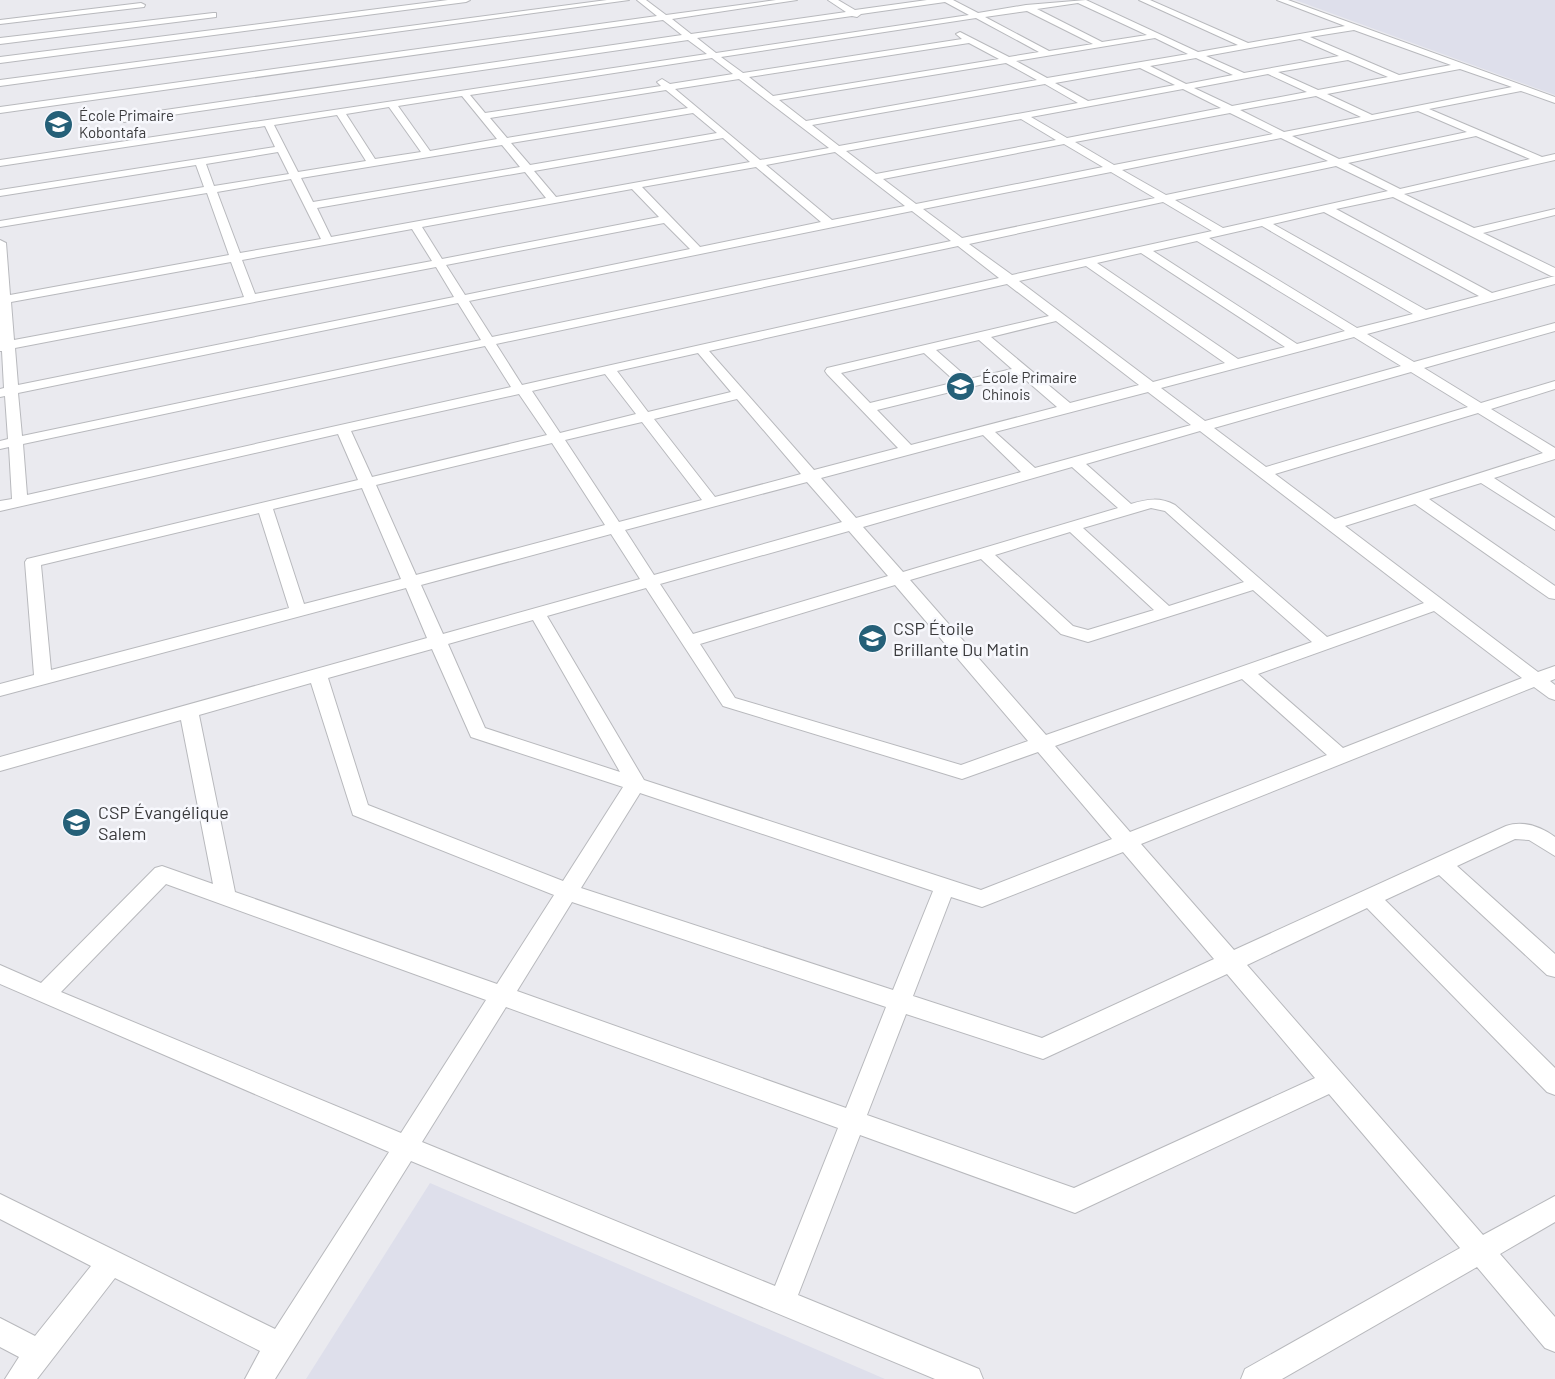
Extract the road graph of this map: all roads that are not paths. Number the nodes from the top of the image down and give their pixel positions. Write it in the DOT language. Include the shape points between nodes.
graph roads {
  1 [pos="387,0"];
  2 [pos="466,0"];
  3 [pos="625,0"];
  4 [pos="641,0"];
  5 [pos="793,0"];
  6 [pos="831,0"];
  7 [pos="945,0"];
  8 [pos="1011,0"];
  9 [pos="1079,0"];
  10 [pos="1143,0"];
  11 [pos="1281,0"];
  12 [pos="140,3"];
  13 [pos="1027,8"];
  14 [pos="394,9"];
  15 [pos="853,13"];
  16 [pos="976,16"];
  17 [pos="664,18"];
  18 [pos="863,19"];
  19 [pos="0,22"];
  20 [pos="938,22"];
  21 [pos="147,23"];
  22 [pos="872,24"];
  23 [pos="1355,27"];
  24 [pos="99,29"];
  25 [pos="882,30"];
  26 [pos="221,31"];
  27 [pos="1154,36"];
  28 [pos="689,37"];
  29 [pos="1302,37"];
  30 [pos="970,39"];
  31 [pos="0,41"];
  32 [pos="1100,44"];
  33 [pos="104,46"];
  34 [pos="1250,47"];
  35 [pos="1047,53"];
  36 [pos="714,55"];
  37 [pos="1198,56"];
  38 [pos="1348,57"];
  39 [pos="0,60"];
  40 [pos="1006,60"];
  41 [pos="643,66"];
  42 [pos="1143,66"];
  43 [pos="1460,66"];
  44 [pos="1268,71"];
  45 [pos="740,75"];
  46 [pos="1243,76"];
  47 [pos="1398,78"];
  48 [pos="1047,82"];
  49 [pos="0,83"];
  50 [pos="1184,86"];
  51 [pos="668,87"];
  52 [pos="1522,88"];
  53 [pos="464,93"];
  54 [pos="1318,93"];
  55 [pos="771,99"];
  56 [pos="1555,100"];
  57 [pos="392,104"];
  58 [pos="1087,104"];
  59 [pos="120,106"];
  60 [pos="1419,108"];
  61 [pos="0,110"];
  62 [pos="695,110"];
  63 [pos="1232,110"];
  64 [pos="340,112"];
  65 [pos="483,116"];
  66 [pos="1021,116"];
  67 [pos="1370,117"];
  68 [pos="268,122"];
  69 [pos="804,124"];
  70 [pos="1476,133"];
  71 [pos="724,135"];
  72 [pos="1283,135"];
  73 [pos="504,141"];
  74 [pos="1066,141"];
  75 [pos="281,148"];
  76 [pos="837,149"];
  77 [pos="427,154"];
  78 [pos="1555,158"];
  79 [pos="1540,160"];
  80 [pos="200,161"];
  81 [pos="1337,162"];
  82 [pos="0,163"];
  83 [pos="372,163"];
  84 [pos="757,163"];
  85 [pos="528,169"];
  86 [pos="1114,169"];
  87 [pos="295,176"];
  88 [pos="875,177"];
  89 [pos="634,185"];
  90 [pos="210,190"];
  91 [pos="0,193"];
  92 [pos="1396,193"];
  93 [pos="1164,198"];
  94 [pos="553,200"];
  95 [pos="310,206"];
  96 [pos="916,209"];
  97 [pos="1327,209"];
  98 [pos="1555,212"];
  99 [pos="1537,216"];
  100 [pos="667,219"];
  101 [pos="1264,223"];
  102 [pos="0,224"];
  103 [pos="830,224"];
  104 [pos="415,225"];
  105 [pos="1555,225"];
  106 [pos="1222,232"];
  107 [pos="1473,232"];
  108 [pos="1199,237"];
  109 [pos="327,240"];
  110 [pos="960,242"];
  111 [pos="0,243"];
  112 [pos="1144,250"];
  113 [pos="698,251"];
  114 [pos="236,257"];
  115 [pos="1,258"];
  116 [pos="1088,262"];
  117 [pos="439,263"];
  118 [pos="1555,273"];
  119 [pos="1010,280"];
  120 [pos="1555,280"];
  121 [pos="1490,297"];
  122 [pos="2,299"];
  123 [pos="251,299"];
  124 [pos="462,300"];
  125 [pos="1423,314"];
  126 [pos="1059,317"];
  127 [pos="1555,327"];
  128 [pos="1355,332"];
  129 [pos="982,336"];
  130 [pos="489,342"];
  131 [pos="4,346"];
  132 [pos="1295,348"];
  133 [pos="701,349"];
  134 [pos="927,349"];
  135 [pos="1236,364"];
  136 [pos="1413,367"];
  137 [pos="609,370"];
  138 [pos="1023,370"];
  139 [pos="966,384"];
  140 [pos="1555,385"];
  141 [pos="1150,386"];
  142 [pos="522,389"];
  143 [pos="5,392"];
  144 [pos="740,394"];
  145 [pos="867,408"];
  146 [pos="1067,408"];
  147 [pos="1479,408"];
  148 [pos="645,416"];
  149 [pos="1202,426"];
  150 [pos="343,429"];
  151 [pos="985,430"];
  152 [pos="557,437"];
  153 [pos="15,442"];
  154 [pos="0,445"];
  155 [pos="908,450"];
  156 [pos="1555,454"];
  157 [pos="1075,462"];
  158 [pos="1263,473"];
  159 [pos="1032,474"];
  160 [pos="811,476"];
  161 [pos="1482,477"];
  162 [pos="367,483"];
  163 [pos="1417,498"];
  164 [pos="20,502"];
  165 [pos="711,502"];
  166 [pos="0,506"];
  167 [pos="265,507"];
  168 [pos="1128,509"];
  169 [pos="853,524"];
  170 [pos="1333,525"];
  171 [pos="1555,525"];
  172 [pos="1072,526"];
  173 [pos="616,528"];
  174 [pos="984,553"];
  175 [pos="899,578"];
  176 [pos="651,581"];
  177 [pos="411,582"];
  178 [pos="1255,584"];
  179 [pos="1555,594"];
  180 [pos="1437,604"];
  181 [pos="298,611"];
  182 [pos="1166,612"];
  183 [pos="537,613"];
  184 [pos="438,641"];
  185 [pos="690,642"];
  186 [pos="1325,644"];
  187 [pos="1245,672"];
  188 [pos="1555,672"];
  189 [pos="318,675"];
  190 [pos="43,679"];
  191 [pos="1536,680"];
  192 [pos="0,690"];
  193 [pos="1555,694"];
  194 [pos="189,711"];
  195 [pos="1042,744"];
  196 [pos="1341,757"];
  197 [pos="0,764"];
  198 [pos="636,783"];
  199 [pos="1126,841"];
  200 [pos="1555,848"];
  201 [pos="1442,865"];
  202 [pos="945,886"];
  203 [pos="567,892"];
  204 [pos="226,897"];
  205 [pos="1370,898"];
  206 [pos="1230,962"];
  207 [pos="1555,968"];
  208 [pos="0,974"];
  209 [pos="44,995"];
  210 [pos="501,996"];
  211 [pos="900,1002"];
  212 [pos="1333,1081"];
  213 [pos="1555,1084"];
  214 [pos="853,1122"];
  215 [pos="405,1148"];
  216 [pos="0,1206"];
  217 [pos="1555,1208"];
  218 [pos="1480,1251"];
  219 [pos="111,1262"];
  220 [pos="782,1302"];
  221 [pos="0,1332"];
  222 [pos="1555,1338"];
  223 [pos="279,1347"];
  224 [pos="39,1353"];
  225 [pos="19,1379"];
  226 [pos="259,1379"];
  227 [pos="969,1379"];
  228 [pos="1255,1379"];
  1 -- 14 [label="street"];
  2 -- 14 [label="street"];
  3 -- 59 [label="street"];
  4 -- 17 [label="street"];
  5 -- 17 [label="street"];
  6 -- 15 [label="street"];
  7 -- 15 [label="street"];
  7 -- 16 [label="street"];
  8 -- 13 [label="street"];
  9 -- 13 [label="street"];
  9 -- 27 [label="street"];
  10 -- 34 [label="street"];
  11 -- 23 [label="street"];
  12 -- 19 [label="street"];
  12 -- 21 [label="street"];
  13 -- 16 [label="street"];
  13 -- 32 [label="street"];
  14 -- 26 [label="street"];
  15 -- 18 [label="street"];
  15 -- 28 [label="street"];
  16 -- 20 [label="street"];
  16 -- 35 [label="street"];
  17 -- 28 [label="street"];
  17 -- 59 [label="street"];
  20 -- 25 [label="street"];
  20 -- 30 [label="street"];
  21 -- 24 [label="street"];
  21 -- 26 [label="street" via="211,11"];
  22 -- 25 [label="street"];
  23 -- 29 [label="street"];
  23 -- 43 [label="street"];
  24 -- 31 [label="street"];
  24 -- 33 [label="street"];
  25 -- 36 [label="street"];
  26 -- 33 [label="street"];
  27 -- 32 [label="street"];
  27 -- 37 [label="street"];
  28 -- 36 [label="street"];
  28 -- 59 [label="street"];
  29 -- 34 [label="street"];
  29 -- 38 [label="street"];
  30 -- 40 [label="street"];
  30 -- 45 [label="street"];
  32 -- 35 [label="street"];
  33 -- 39 [label="street"];
  33 -- 59 [label="street"];
  34 -- 37 [label="street"];
  35 -- 40 [label="street"];
  36 -- 41 [label="street"];
  36 -- 45 [label="street"];
  37 -- 42 [label="street"];
  37 -- 46 [label="street"];
  38 -- 44 [label="street"];
  38 -- 47 [label="street"];
  40 -- 48 [label="street"];
  40 -- 55 [label="street"];
  41 -- 51 [label="street"];
  41 -- 53 [label="street"];
  42 -- 48 [label="street"];
  42 -- 50 [label="street"];
  43 -- 47 [label="street"];
  43 -- 52 [label="street"];
  44 -- 46 [label="street"];
  44 -- 54 [label="street"];
  45 -- 51 [label="street"];
  45 -- 55 [label="street"];
  46 -- 50 [label="street"];
  47 -- 54 [label="street"];
  48 -- 58 [label="street"];
  48 -- 69 [label="street"];
  49 -- 59 [label="street"];
  50 -- 58 [label="street"];
  50 -- 63 [label="street"];
  51 -- 62 [label="street"];
  51 -- 65 [label="street"];
  52 -- 56 [label="street"];
  52 -- 60 [label="street"];
  53 -- 57 [label="street"];
  53 -- 65 [label="street"];
  54 -- 63 [label="street"];
  54 -- 67 [label="street"];
  55 -- 69 [label="street"];
  57 -- 64 [label="street"];
  57 -- 77 [label="street"];
  58 -- 66 [label="street"];
  59 -- 61 [label="street"];
  59 -- 68 [label="street"];
  59 -- 82 [label="street"];
  60 -- 67 [label="street"];
  60 -- 70 [label="street"];
  62 -- 71 [label="street"];
  62 -- 73 [label="street"];
  63 -- 72 [label="street"];
  63 -- 74 [label="street"];
  64 -- 68 [label="street"];
  64 -- 83 [label="street"];
  65 -- 73 [label="street"];
  66 -- 74 [label="street"];
  66 -- 76 [label="street"];
  67 -- 72 [label="street"];
  68 -- 75 [label="street"];
  69 -- 76 [label="street"];
  70 -- 79 [label="street"];
  70 -- 81 [label="street"];
  71 -- 84 [label="street"];
  71 -- 85 [label="street"];
  72 -- 81 [label="street"];
  72 -- 86 [label="street"];
  73 -- 77 [label="street"];
  73 -- 85 [label="street"];
  74 -- 86 [label="street"];
  74 -- 88 [label="street"];
  75 -- 80 [label="street"];
  75 -- 87 [label="street"];
  76 -- 84 [label="street"];
  76 -- 88 [label="street"];
  77 -- 83 [label="street"];
  78 -- 79 [label="street"];
  79 -- 92 [label="street"];
  80 -- 90 [label="street"];
  80 -- 91 [label="street"];
  81 -- 92 [label="street"];
  81 -- 93 [label="street"];
  83 -- 87 [label="street"];
  84 -- 89 [label="street"];
  84 -- 103 [label="street"];
  85 -- 94 [label="street"];
  85 -- 95 [label="street"];
  86 -- 93 [label="street"];
  86 -- 96 [label="street"];
  87 -- 90 [label="street"];
  87 -- 95 [label="street"];
  88 -- 96 [label="street"];
  89 -- 94 [label="street"];
  89 -- 100 [label="street"];
  90 -- 102 [label="street"];
  90 -- 114 [label="street"];
  92 -- 97 [label="street"];
  92 -- 107 [label="street"];
  93 -- 106 [label="street"];
  93 -- 110 [label="street"];
  94 -- 104 [label="street"];
  95 -- 109 [label="street"];
  96 -- 103 [label="street"];
  96 -- 110 [label="street"];
  97 -- 101 [label="street"];
  97 -- 121 [label="street"];
  98 -- 99 [label="street"];
  99 -- 105 [label="street"];
  99 -- 107 [label="street"];
  100 -- 113 [label="street"];
  100 -- 117 [label="street"];
  101 -- 106 [label="street"];
  101 -- 125 [label="street"];
  103 -- 113 [label="street"];
  104 -- 109 [label="street"];
  104 -- 117 [label="street"];
  106 -- 108 [label="street"];
  107 -- 118 [label="street"];
  108 -- 112 [label="street"];
  108 -- 128 [label="street"];
  109 -- 114 [label="street"];
  110 -- 119 [label="street"];
  110 -- 130 [label="street"];
  111 -- 115 [label="street"];
  112 -- 116 [label="street"];
  112 -- 132 [label="street"];
  113 -- 124 [label="street"];
  114 -- 122 [label="street"];
  114 -- 123 [label="street"];
  115 -- 122 [label="street"];
  116 -- 119 [label="street"];
  116 -- 135 [label="street"];
  117 -- 123 [label="street"];
  117 -- 124 [label="street"];
  119 -- 126 [label="street"];
  119 -- 133 [label="street"];
  120 -- 121 [label="street"];
  121 -- 125 [label="street"];
  122 -- 131 [label="street"];
  123 -- 131 [label="street"];
  124 -- 130 [label="street"];
  124 -- 143 [label="street"];
  125 -- 128 [label="street"];
  126 -- 129 [label="street"];
  126 -- 141 [label="street"];
  127 -- 136 [label="street"];
  128 -- 132 [label="street"];
  128 -- 136 [label="street"];
  129 -- 134 [label="street"];
  129 -- 138 [label="street"];
  130 -- 142 [label="street"];
  130 -- 153 [label="street"];
  131 -- 143 [label="street"];
  132 -- 135 [label="street"];
  133 -- 137 [label="street"];
  133 -- 144 [label="street"];
  134 -- 139 [label="street"];
  134 -- 145 [label="street" via="832,372"];
  135 -- 141 [label="street"];
  136 -- 147 [label="street"];
  136 -- 149 [label="street"];
  137 -- 142 [label="street"];
  137 -- 148 [label="street"];
  138 -- 139 [label="street"];
  138 -- 146 [label="street"];
  139 -- 145 [label="street"];
  140 -- 147 [label="street"];
  141 -- 146 [label="street"];
  141 -- 149 [label="street"];
  142 -- 150 [label="street"];
  142 -- 152 [label="street"];
  143 -- 153 [label="street"];
  144 -- 148 [label="street"];
  144 -- 160 [label="street"];
  145 -- 155 [label="street"];
  146 -- 151 [label="street"];
  147 -- 156 [label="street"];
  147 -- 158 [label="street"];
  148 -- 152 [label="street"];
  148 -- 165 [label="street"];
  149 -- 157 [label="street"];
  149 -- 158 [label="street"];
  150 -- 162 [label="street"];
  150 -- 164 [label="street"];
  151 -- 155 [label="street"];
  151 -- 159 [label="street"];
  152 -- 162 [label="street"];
  152 -- 173 [label="street"];
  153 -- 154 [label="street"];
  153 -- 164 [label="street"];
  155 -- 160 [label="street"];
  156 -- 161 [label="street"];
  157 -- 159 [label="street"];
  157 -- 168 [label="street"];
  158 -- 170 [label="street"];
  159 -- 169 [label="street"];
  160 -- 165 [label="street"];
  160 -- 169 [label="street"];
  161 -- 163 [label="street"];
  161 -- 171 [label="street"];
  162 -- 167 [label="street"];
  162 -- 177 [label="street"];
  163 -- 170 [label="street"];
  163 -- 179 [label="street"];
  164 -- 166 [label="street"];
  165 -- 173 [label="street"];
  167 -- 181 [label="street"];
  167 -- 190 [label="street" via="33,562"];
  168 -- 172 [label="street"];
  168 -- 178 [label="street" via="1162,504"];
  169 -- 175 [label="street"];
  169 -- 176 [label="street"];
  170 -- 180 [label="street"];
  172 -- 174 [label="street"];
  172 -- 182 [label="street"];
  173 -- 176 [label="street"];
  173 -- 177 [label="street"];
  174 -- 175 [label="street"];
  174 -- 182 [label="street" via="1076,635 1101,633"];
  175 -- 185 [label="street"];
  175 -- 195 [label="street"];
  176 -- 183 [label="street"];
  176 -- 185 [label="street"];
  177 -- 181 [label="street"];
  177 -- 184 [label="street"];
  178 -- 182 [label="street"];
  178 -- 186 [label="street"];
  180 -- 186 [label="street"];
  180 -- 191 [label="street"];
  181 -- 190 [label="street"];
  183 -- 184 [label="street"];
  183 -- 198 [label="street"];
  184 -- 189 [label="street"];
  184 -- 198 [label="street" via="478,732"];
  185 -- 195 [label="street" via="729,702 962,772"];
  186 -- 187 [label="street"];
  187 -- 195 [label="street"];
  187 -- 196 [label="street"];
  188 -- 191 [label="street"];
  189 -- 194 [label="street"];
  189 -- 203 [label="street" via="360,810"];
  190 -- 192 [label="street"];
  191 -- 193 [label="street"];
  191 -- 196 [label="street"];
  194 -- 197 [label="street"];
  194 -- 204 [label="street"];
  195 -- 199 [label="street"];
  196 -- 199 [label="street"];
  198 -- 202 [label="street"];
  198 -- 203 [label="street"];
  199 -- 202 [label="street" via="982,898"];
  199 -- 206 [label="street"];
  200 -- 201 [label="street" via="1534,833 1513,831"];
  201 -- 205 [label="street"];
  201 -- 207 [label="street"];
  202 -- 211 [label="street"];
  203 -- 210 [label="street"];
  203 -- 211 [label="street"];
  204 -- 209 [label="street" via="162,874"];
  204 -- 210 [label="street"];
  205 -- 206 [label="street"];
  205 -- 213 [label="street"];
  206 -- 211 [label="street" via="1043,1049"];
  206 -- 212 [label="street"];
  208 -- 209 [label="street"];
  209 -- 215 [label="street"];
  210 -- 214 [label="street"];
  210 -- 215 [label="street"];
  211 -- 214 [label="street"];
  212 -- 214 [label="street" via="1076,1202"];
  212 -- 218 [label="street"];
  214 -- 220 [label="street"];
  215 -- 220 [label="street"];
  215 -- 223 [label="street"];
  216 -- 219 [label="street"];
  217 -- 218 [label="street"];
  218 -- 222 [label="street"];
  218 -- 228 [label="street"];
  219 -- 223 [label="street"];
  219 -- 224 [label="street"];
  220 -- 227 [label="street"];
  221 -- 224 [label="street"];
  223 -- 226 [label="street"];
  224 -- 225 [label="street"];
}
